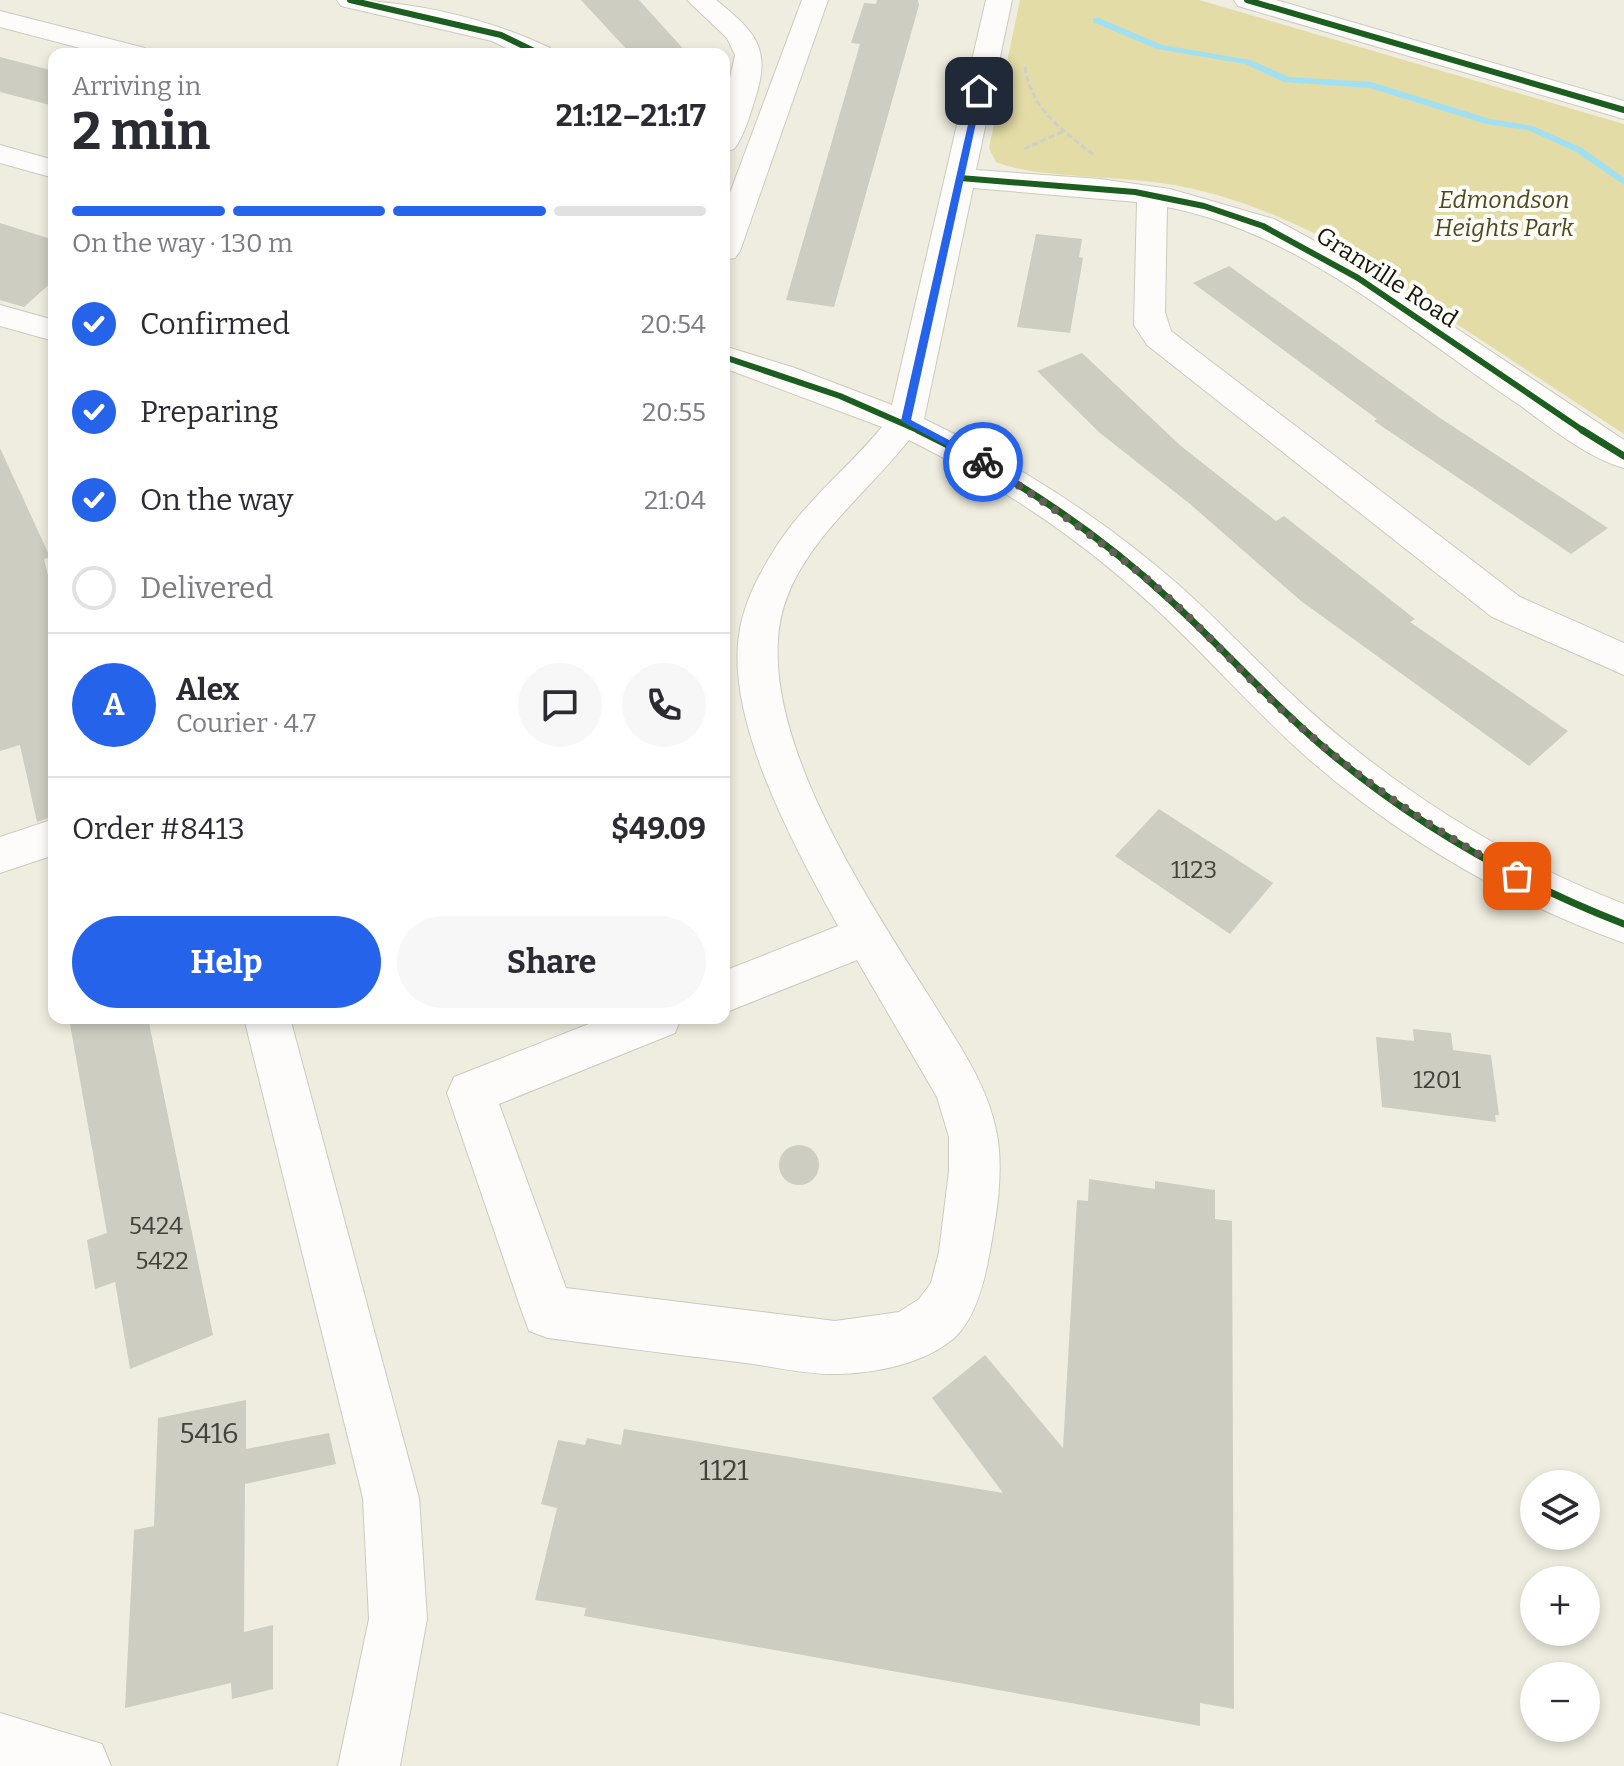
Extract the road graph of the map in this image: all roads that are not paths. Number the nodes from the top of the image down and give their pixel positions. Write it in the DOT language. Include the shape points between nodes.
graph roads {
  1 [pos="350,0"];
  2 [pos="700,0"];
  3 [pos="815,0"];
  4 [pos="999,0"];
  5 [pos="1247,0"];
  6 [pos="0,19"];
  7 [pos="112,48"];
  8 [pos="528,48"];
  9 [pos="1624,110"];
  10 [pos="730,126"];
  11 [pos="0,154"];
  12 [pos="48,167"];
  13 [pos="960,178"];
  14 [pos="1152,196"];
  15 [pos="730,234"];
  16 [pos="0,315"];
  17 [pos="48,329"];
  18 [pos="730,359"];
  19 [pos="906,421"];
  20 [pos="1624,456"];
  21 [pos="1624,660"];
  22 [pos="48,839"];
  23 [pos="0,855"];
  24 [pos="1624,924"];
  25 [pos="868,935"];
  26 [pos="730,990"];
  27 [pos="269,1024"];
  28 [pos="643,1024"];
  29 [pos="0,1744"];
  30 [pos="80,1766"];
  31 [pos="369,1766"];
  1 -- 8 [label="street" via="501,35"];
  2 -- 10 [label="street" via="734,31 750,55"];
  3 -- 15 [label="street"];
  4 -- 13 [label="street"];
  5 -- 9 [label="street"];
  6 -- 7 [label="street"];
  11 -- 12 [label="street"];
  13 -- 14 [label="street, Granville Road"];
  13 -- 19 [label="street"];
  14 -- 20 [label="street, Granville Road" via="1235,215 1317,252"];
  14 -- 21 [label="street" via="1149,312 1159,338 1506,607"];
  16 -- 17 [label="street"];
  18 -- 19 [label="street" via="803,380"];
  19 -- 24 [label="street" via="982,461 1150,581 1324,747 1429,826 1517,876"];
  19 -- 25 [label="street" via="789,557 758,635 758,683 768,731 792,793"];
  22 -- 23 [label="street"];
  25 -- 26 [label="street"];
  25 -- 28 [label="street" via="957,1088 972,1128 975,1157 962,1274 948,1307 921,1331 882,1345 835,1348 548,1312 471,1093"];
  27 -- 31 [label="street" via="391,1498 398,1619"];
  29 -- 30 [label="street"];
}
